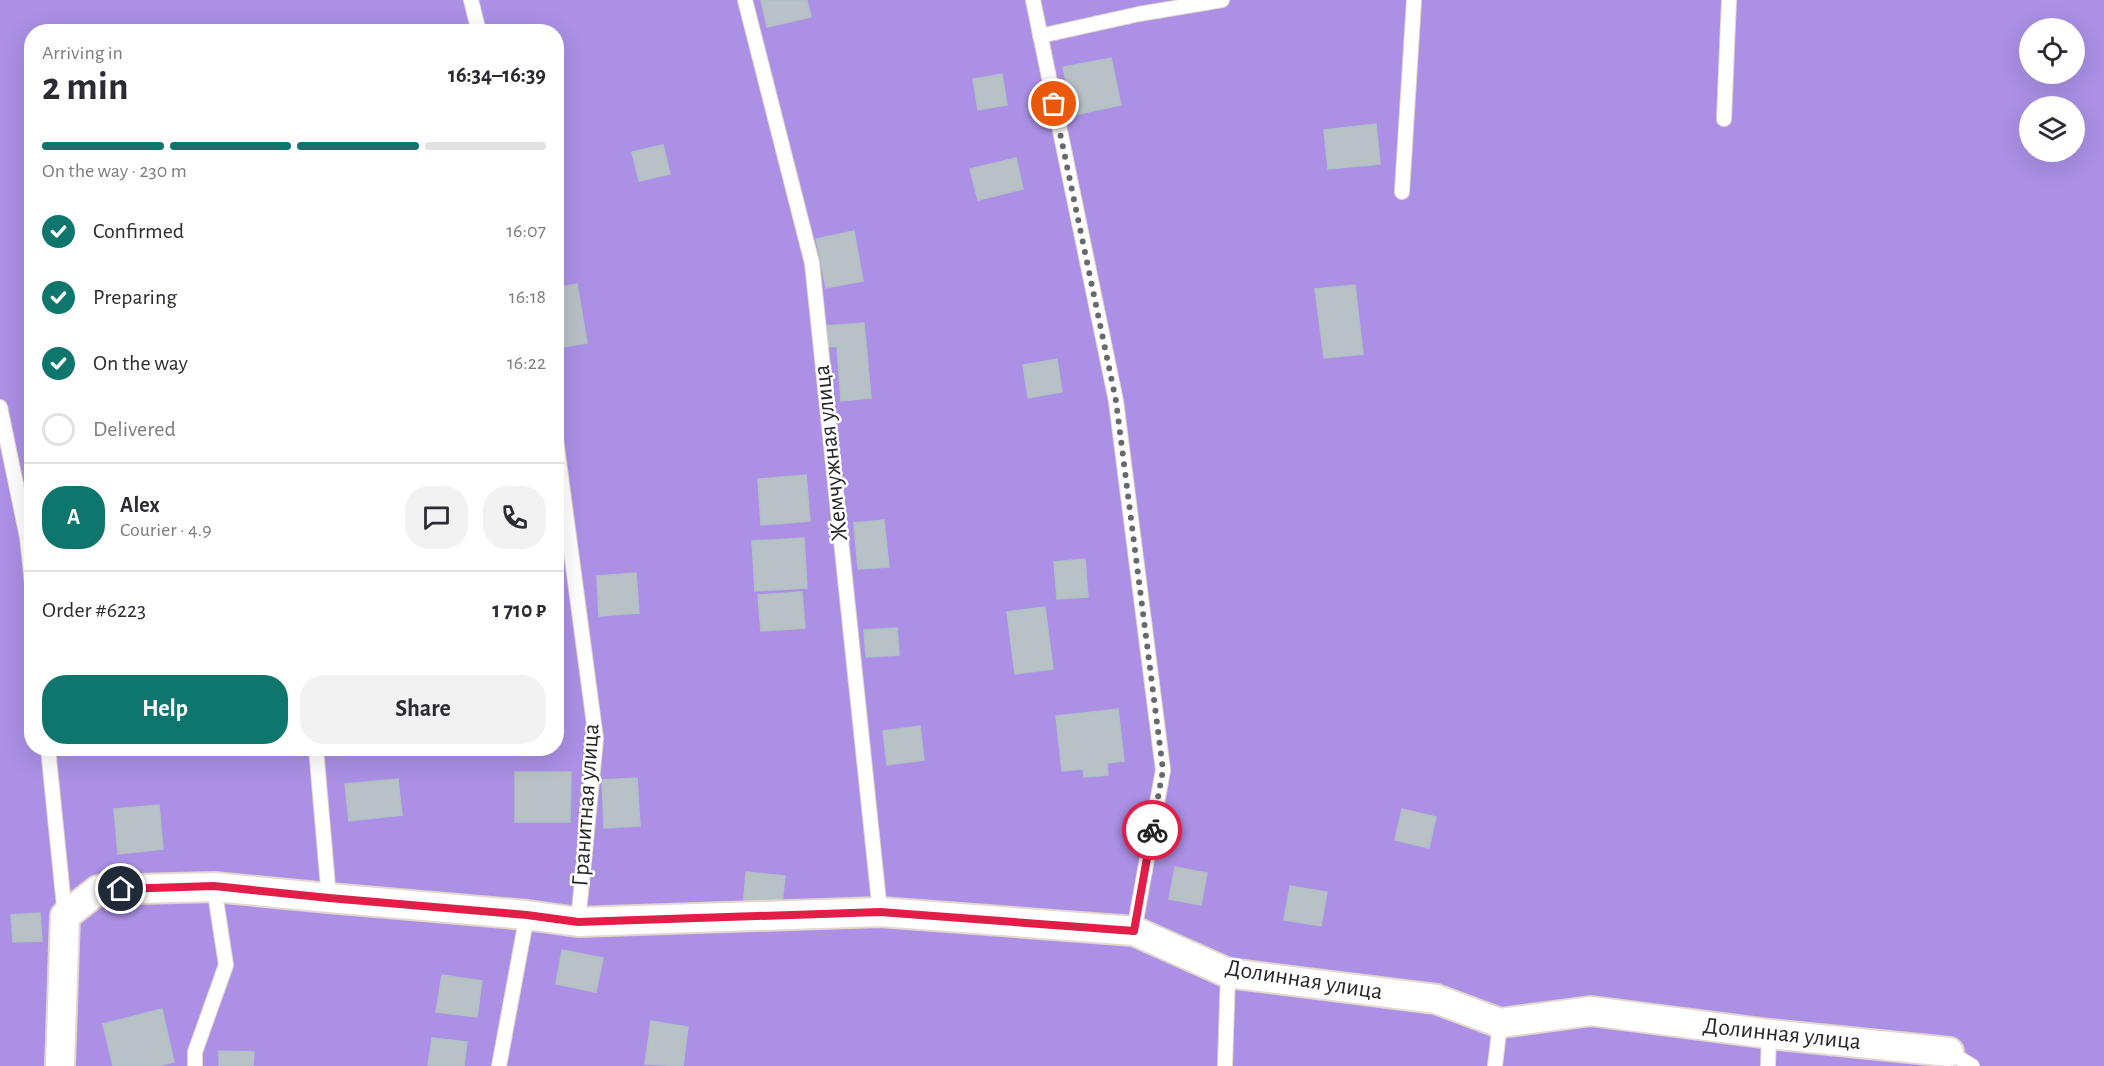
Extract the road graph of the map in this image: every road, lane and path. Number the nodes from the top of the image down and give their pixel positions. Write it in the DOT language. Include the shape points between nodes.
graph roads {
  1 [pos="471,0"];
  2 [pos="745,0"];
  3 [pos="1033,0"];
  4 [pos="1222,0"];
  5 [pos="1414,0"];
  6 [pos="1729,0"];
  7 [pos="476,24"];
  8 [pos="1040,36"];
  9 [pos="1724,119"];
  10 [pos="1402,192"];
  11 [pos="0,407"];
  12 [pos="564,499"];
  13 [pos="24,523"];
  14 [pos="49,756"];
  15 [pos="317,756"];
  16 [pos="214,886"];
  17 [pos="329,898"];
  18 [pos="880,912"];
  19 [pos="527,915"];
  20 [pos="65,916"];
  21 [pos="578,922"];
  22 [pos="1134,931"];
  23 [pos="1228,972"];
  24 [pos="1500,1023"];
  25 [pos="1770,1034"];
  26 [pos="1956,1061"];
  27 [pos="60,1066"];
  28 [pos="195,1066"];
  29 [pos="500,1066"];
  30 [pos="1225,1066"];
  31 [pos="1495,1066"];
  32 [pos="1768,1066"];
  1 -- 7 [label="lane"];
  2 -- 18 [label="lane, Жемчужная улица" via="812,263"];
  3 -- 8 [label="lane"];
  4 -- 8 [label="lane"];
  5 -- 10 [label="lane"];
  6 -- 9 [label="lane"];
  8 -- 22 [label="lane" via="1116,401 1163,770"];
  11 -- 13 [label="lane"];
  12 -- 21 [label="lane, Гранитная улица" via="596,739"];
  14 -- 20 [label="lane"];
  15 -- 17 [label="lane"];
  16 -- 17 [label="street, Долинная улица"];
  16 -- 20 [label="street, Долинная улица" via="98,890"];
  16 -- 28 [label="lane" via="226,964 195,1052"];
  17 -- 19 [label="street, Долинная улица"];
  18 -- 21 [label="street, Долинная улица"];
  18 -- 22 [label="street, Долинная улица"];
  19 -- 21 [label="street, Долинная улица"];
  19 -- 29 [label="lane"];
  20 -- 27 [label="street"];
  22 -- 23 [label="street, Долинная улица"];
  23 -- 24 [label="street, Долинная улица" via="1436,999"];
  23 -- 30 [label="lane"];
  24 -- 25 [label="street, Долинная улица" via="1591,1011"];
  24 -- 31 [label="lane"];
  25 -- 26 [label="street, Долинная улица"];
  25 -- 32 [label="lane"];
}
